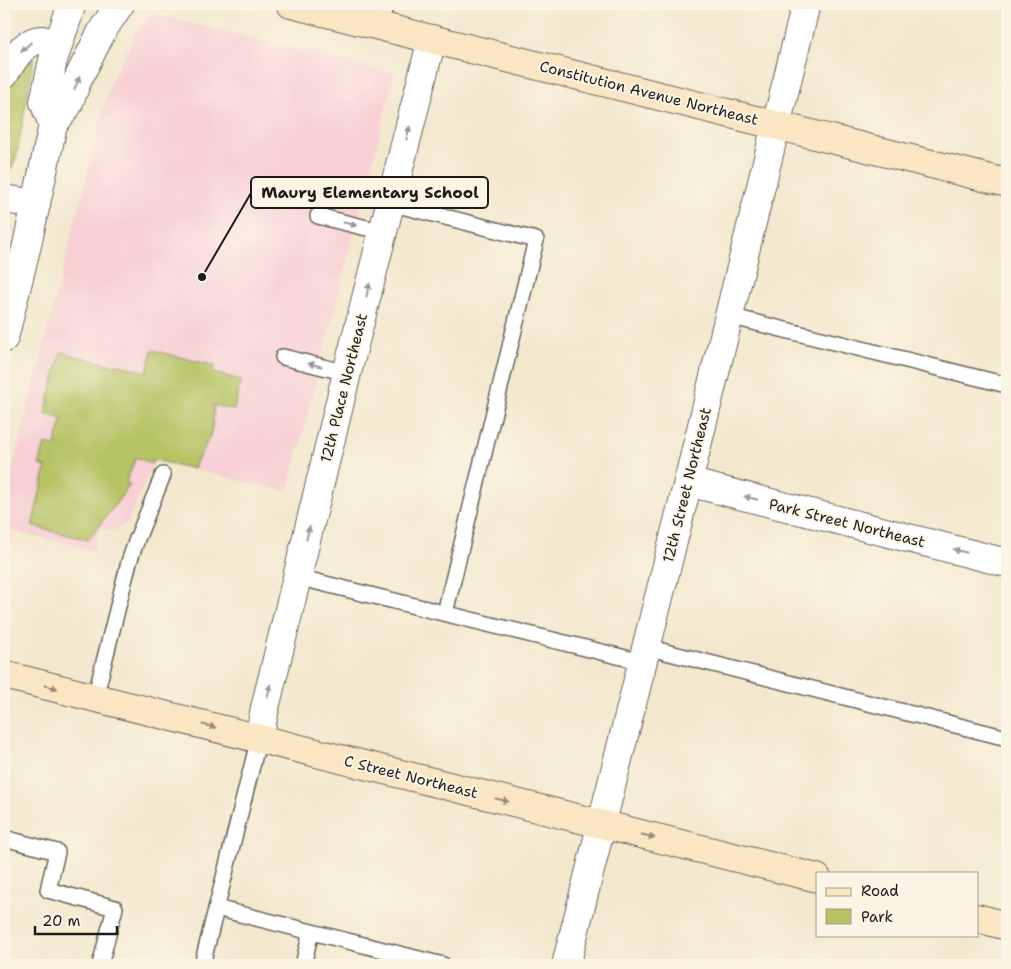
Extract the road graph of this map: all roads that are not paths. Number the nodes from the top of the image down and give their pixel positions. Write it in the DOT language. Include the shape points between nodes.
graph roads {
  1 [pos="72,4"];
  2 [pos="120,4"];
  3 [pos="291,4"];
  4 [pos="806,4"];
  5 [pos="383,15"];
  6 [pos="432,39"];
  7 [pos="58,44"];
  8 [pos="4,74"];
  9 [pos="53,125"];
  10 [pos="776,125"];
  11 [pos="1007,183"];
  12 [pos="4,199"];
  13 [pos="390,202"];
  14 [pos="36,204"];
  15 [pos="318,216"];
  16 [pos="383,232"];
  17 [pos="729,316"];
  18 [pos="4,338"];
  19 [pos="283,357"];
  20 [pos="347,373"];
  21 [pos="1007,385"];
  22 [pos="163,475"];
  23 [pos="688,482"];
  24 [pos="1007,563"];
  25 [pos="297,577"];
  26 [pos="445,613"];
  27 [pos="644,654"];
  28 [pos="4,676"];
  29 [pos="95,698"];
  30 [pos="258,738"];
  31 [pos="1007,738"];
  32 [pos="601,824"];
  33 [pos="4,838"];
  34 [pos="816,878"];
  35 [pos="216,908"];
  36 [pos="978,918"];
  37 [pos="1007,926"];
  38 [pos="311,932"];
  39 [pos="100,965"];
  40 [pos="202,965"];
  41 [pos="303,965"];
  42 [pos="443,965"];
  43 [pos="566,965"];
  1 -- 7 [label="street"];
  9 -- 2 [label="street, one-way" via="68,105 102,31"];
  3 -- 5 [label="main road, Constitution Avenue Northeast"];
  4 -- 10 [label="street, 12th Street Northeast"];
  5 -- 6 [label="main road, Constitution Avenue Northeast"];
  6 -- 10 [label="main road, Constitution Avenue Northeast"];
  13 -- 6 [label="street, 12th Place Northeast, one-way"];
  7 -- 8 [label="street, one-way" via="40,40 29,43"];
  7 -- 9 [label="street" via="44,102"];
  9 -- 14 [label="street"];
  10 -- 11 [label="main road, Constitution Avenue Northeast"];
  10 -- 17 [label="street, 12th Street Northeast"];
  12 -- 14 [label="street"];
  13 -- 16 [label="street, 12th Place Northeast"];
  13 -- 26 [label="lane" via="536,240"];
  14 -- 18 [label="street"];
  15 -- 16 [label="lane, one-way"];
  20 -- 16 [label="street, 12th Place Northeast, one-way"];
  17 -- 21 [label="lane"];
  17 -- 23 [label="street, 12th Street Northeast"];
  20 -- 19 [label="lane, one-way"];
  25 -- 20 [label="street, 12th Place Northeast, one-way"];
  22 -- 29 [label="lane" via="137,539"];
  24 -- 23 [label="street, Park Street Northeast, one-way"];
  23 -- 27 [label="street, 12th Street Northeast"];
  25 -- 26 [label="lane"];
  30 -- 25 [label="street, 12th Place Northeast, one-way"];
  26 -- 27 [label="lane"];
  27 -- 31 [label="lane"];
  27 -- 32 [label="street, 12th Street Northeast"];
  28 -- 29 [label="main road, C Street Northeast, one-way"];
  29 -- 30 [label="main road, C Street Northeast, one-way"];
  30 -- 32 [label="main road, C Street Northeast, one-way"];
  30 -- 35 [label="lane"];
  32 -- 34 [label="main road, C Street Northeast, one-way"];
  32 -- 43 [label="street, 12th Street Northeast"];
  33 -- 39 [label="lane" via="57,852 48,890 115,908"];
  35 -- 38 [label="lane"];
  35 -- 40 [label="lane"];
  36 -- 37 [label="main road"];
  38 -- 41 [label="lane"];
  38 -- 42 [label="lane"];
}
